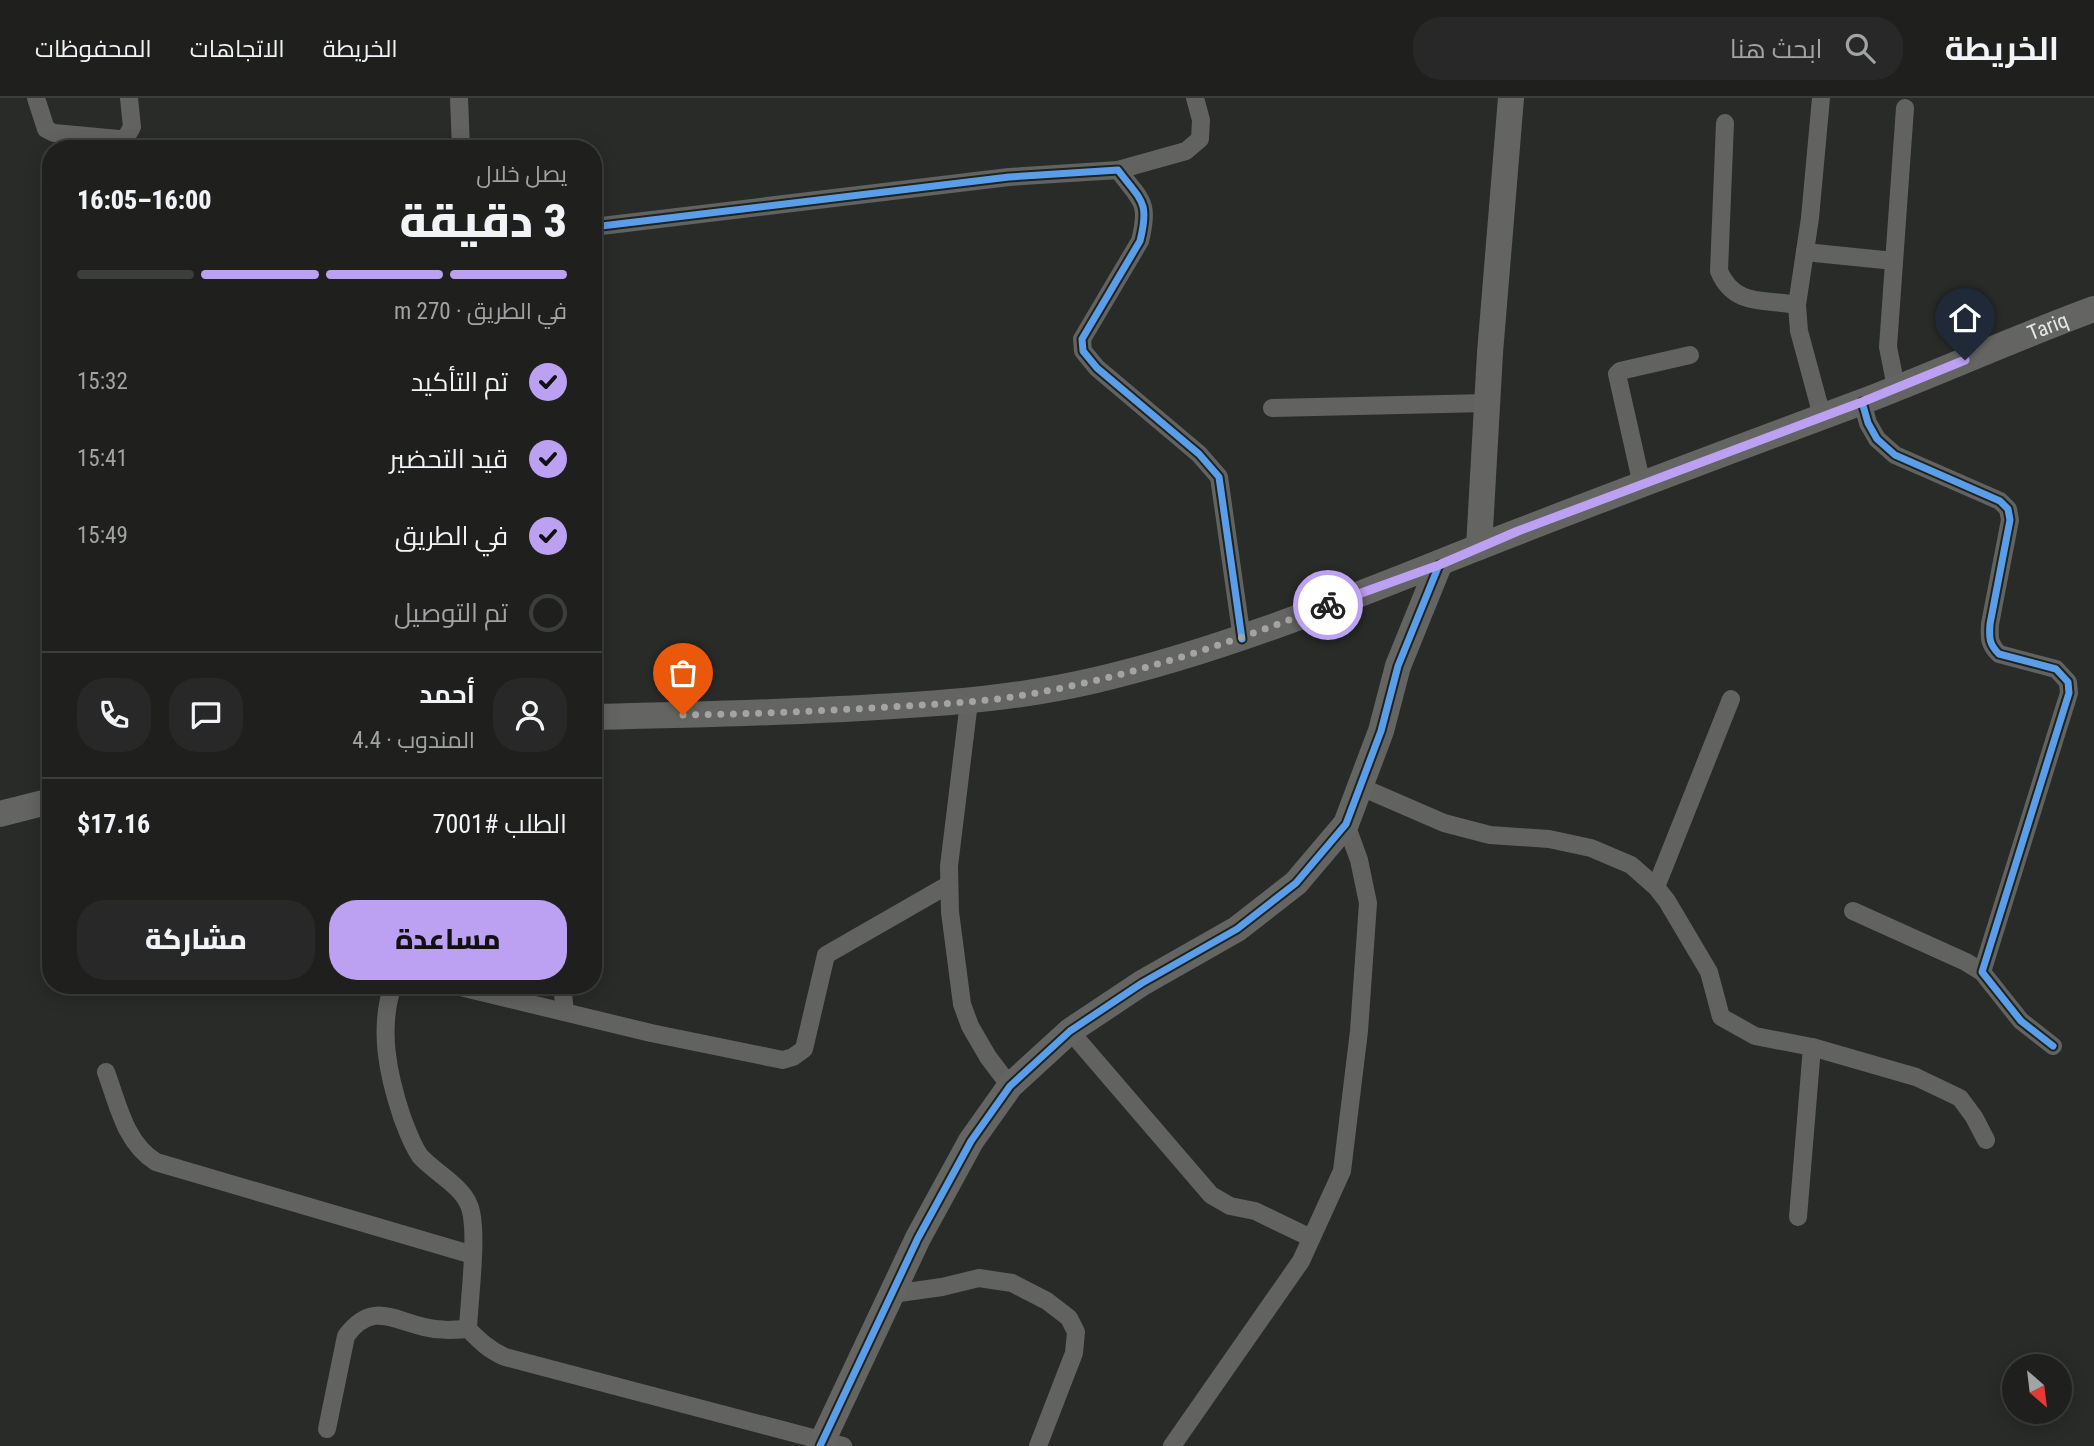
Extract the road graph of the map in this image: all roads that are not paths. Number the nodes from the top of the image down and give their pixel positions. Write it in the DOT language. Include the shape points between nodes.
graph roads {
  1 [pos="36,98"];
  2 [pos="128,98"];
  3 [pos="459,98"];
  4 [pos="1195,98"];
  5 [pos="1511,98"];
  6 [pos="1822,98"];
  7 [pos="1905,108"];
  8 [pos="1725,123"];
  9 [pos="461,140"];
  10 [pos="1118,170"];
  11 [pos="602,226"];
  12 [pos="1805,252"];
  13 [pos="1894,261"];
  14 [pos="1797,305"];
  15 [pos="2094,309"];
  16 [pos="1690,355"];
  17 [pos="1896,387"];
  18 [pos="1862,402"];
  19 [pos="1487,403"];
  20 [pos="1272,408"];
  21 [pos="1822,415"];
  22 [pos="1642,485"];
  23 [pos="1479,547"];
  24 [pos="1439,565"];
  25 [pos="1242,639"];
  26 [pos="1731,699"];
  27 [pos="969,702"];
  28 [pos="602,717"];
  29 [pos="1362,787"];
  30 [pos="42,803"];
  31 [pos="0,814"];
  32 [pos="1346,824"];
  33 [pos="948,885"];
  34 [pos="1656,887"];
  35 [pos="1853,911"];
  36 [pos="1982,972"];
  37 [pos="391,994"];
  38 [pos="490,994"];
  39 [pos="563,994"];
  40 [pos="565,1012"];
  41 [pos="1070,1031"];
  42 [pos="1812,1046"];
  43 [pos="2053,1046"];
  44 [pos="106,1072"];
  45 [pos="1010,1086"];
  46 [pos="1986,1140"];
  47 [pos="1798,1217"];
  48 [pos="1311,1238"];
  49 [pos="472,1255"];
  50 [pos="892,1294"];
  51 [pos="468,1329"];
  52 [pos="327,1429"];
  53 [pos="829,1445"];
  54 [pos="1038,1446"];
  55 [pos="1172,1446"];
  1 -- 2 [label="street" via="46,129 54,133 119,139 125,139 132,127"];
  3 -- 9 [label="street"];
  4 -- 10 [label="street" via="1200,139 1186,151"];
  5 -- 19 [label="main road"];
  6 -- 12 [label="street"];
  7 -- 13 [label="street"];
  8 -- 14 [label="street" via="1719,271 1728,288 1743,298"];
  10 -- 11 [label="street" via="1009,177"];
  10 -- 25 [label="street" via="1145,209 1144,225 1140,241 1082,339 1083,351 1219,477"];
  12 -- 13 [label="street"];
  12 -- 14 [label="street"];
  13 -- 17 [label="street" via="1888,347"];
  14 -- 21 [label="street" via="1799,331"];
  15 -- 17 [label="main road, Tariq"];
  16 -- 22 [label="street" via="1617,374"];
  17 -- 18 [label="main road, Tariq"];
  18 -- 21 [label="main road, Tariq"];
  18 -- 36 [label="street" via="1868,423 1895,455 2000,501 2008,509 2010,520 1990,625 1992,647 2056,669 2068,682 2069,693"];
  19 -- 20 [label="street"];
  19 -- 23 [label="main road"];
  21 -- 22 [label="main road, Tariq"];
  22 -- 23 [label="main road, Tariq"];
  23 -- 24 [label="main road, Tariq"];
  24 -- 25 [label="main road, Tariq"];
  24 -- 29 [label="main road" via="1398,666"];
  25 -- 27 [label="main road, Tariq" via="1095,681"];
  26 -- 34 [label="street"];
  27 -- 28 [label="main road, Tariq" via="809,712"];
  27 -- 33 [label="street"];
  29 -- 32 [label="main road"];
  29 -- 34 [label="street" via="1444,823 1490,835 1549,839 1591,848 1631,865"];
  30 -- 31 [label="main road"];
  32 -- 41 [label="main road" via="1296,883 1237,929"];
  32 -- 48 [label="street" via="1368,903 1359,1031 1342,1171"];
  33 -- 40 [label="street" via="826,956 804,1049 793,1057 782,1060"];
  33 -- 45 [label="street" via="962,1004 988,1057"];
  34 -- 42 [label="street" via="1709,972 1721,1017 1755,1037"];
  35 -- 36 [label="street"];
  36 -- 43 [label="street" via="2021,1021"];
  37 -- 49 [label="street" via="386,1055 395,1096 418,1154 470,1208"];
  38 -- 40 [label="street"];
  39 -- 40 [label="street"];
  41 -- 45 [label="main road"];
  41 -- 48 [label="street" via="1211,1195"];
  42 -- 46 [label="street" via="1916,1077 1960,1098"];
  42 -- 47 [label="street"];
  44 -- 49 [label="street" via="127,1128 144,1154 156,1162"];
  45 -- 50 [label="main road" via="971,1141"];
  48 -- 55 [label="street" via="1301,1261"];
  49 -- 51 [label="street"];
  50 -- 53 [label="main road"];
  50 -- 54 [label="street" via="979,1279 1001,1281 1047,1301 1069,1318 1076,1332 1074,1353"];
  51 -- 52 [label="street" via="441,1331 379,1314 355,1324 346,1336"];
  51 -- 53 [label="street" via="490,1351 505,1357"];
}
